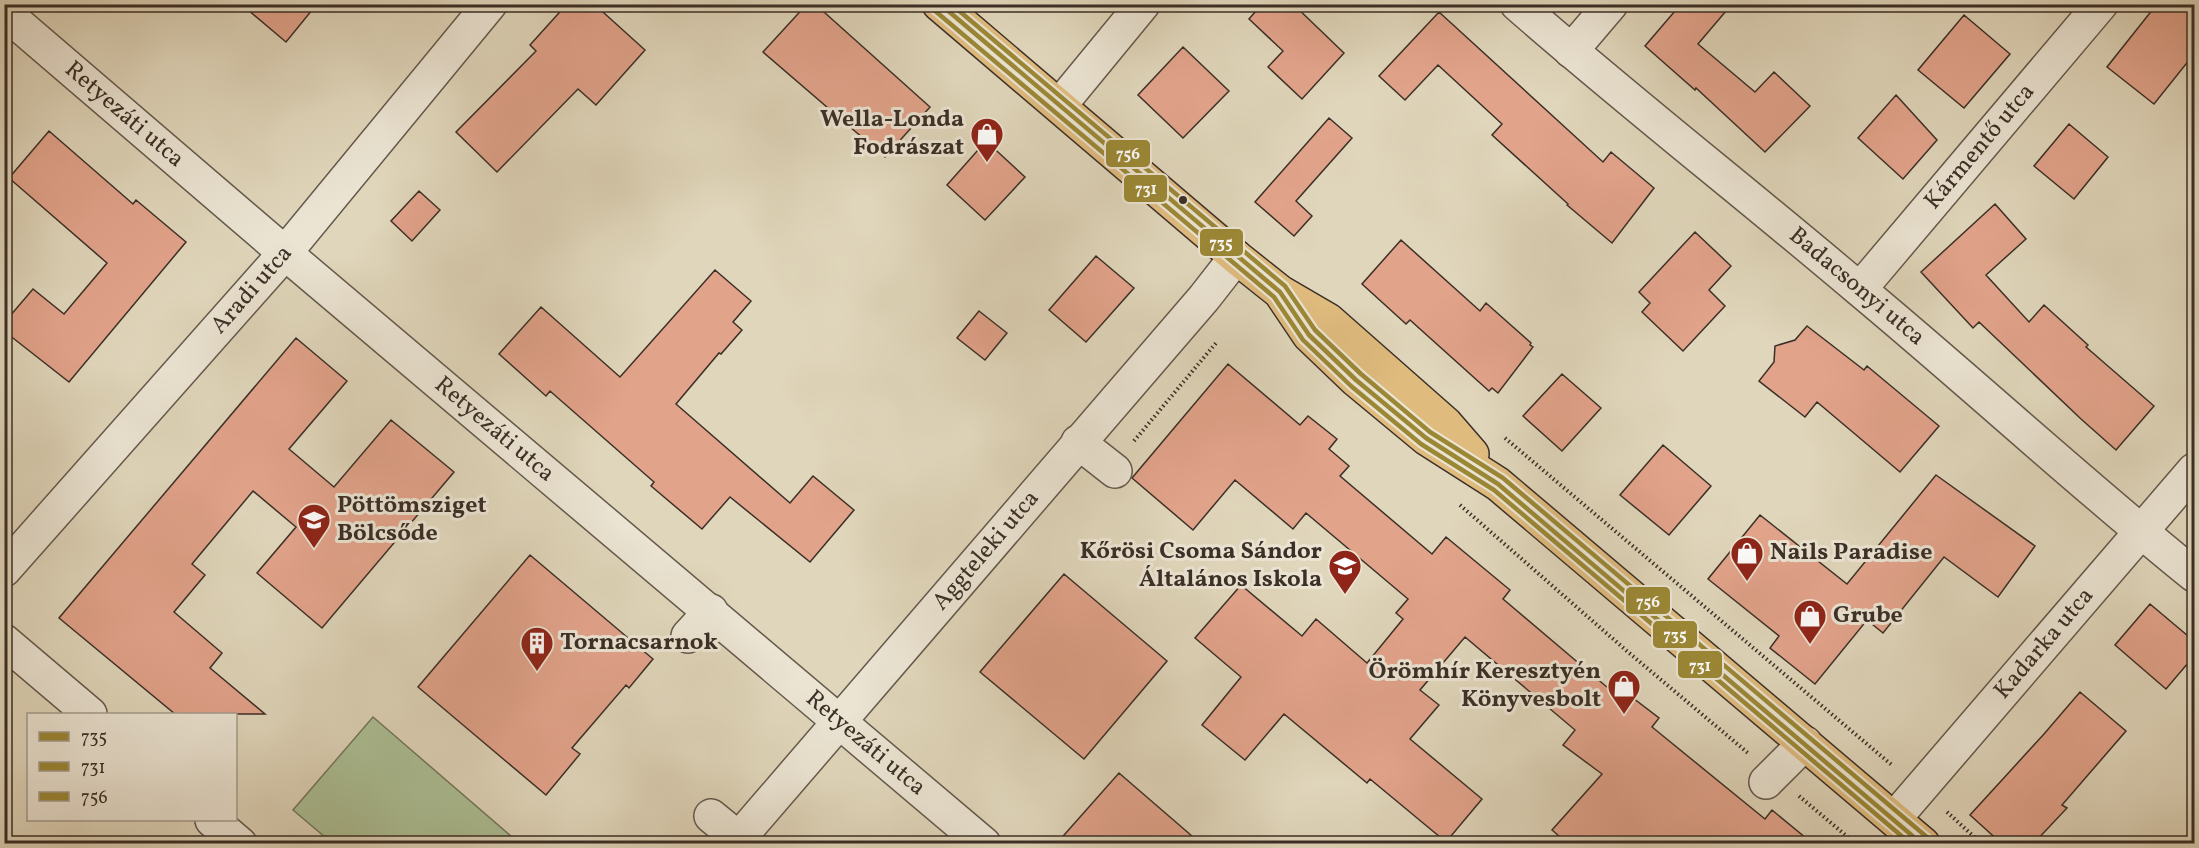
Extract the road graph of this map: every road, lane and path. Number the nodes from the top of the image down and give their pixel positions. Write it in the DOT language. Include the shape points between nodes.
graph roads {
  1 [pos="490,4"];
  2 [pos="939,4"];
  3 [pos="1143,4"];
  4 [pos="1517,4"];
  5 [pos="1611,4"];
  6 [pos="2101,4"];
  7 [pos="4,12"];
  8 [pos="1571,51"];
  9 [pos="1060,105"];
  10 [pos="285,253"];
  11 [pos="1236,257"];
  12 [pos="1860,289"];
  13 [pos="1078,442"];
  14 [pos="2194,470"];
  15 [pos="1115,471"];
  16 [pos="2141,532"];
  17 [pos="4,570"];
  18 [pos="2194,575"];
  19 [pos="711,611"];
  20 [pos="688,636"];
  21 [pos="4,641"];
  22 [pos="89,713"];
  23 [pos="839,719"];
  24 [pos="1805,743"];
  25 [pos="1766,782"];
  26 [pos="711,816"];
  27 [pos="1894,819"];
  28 [pos="214,821"];
  29 [pos="736,841"];
  30 [pos="240,843"];
  31 [pos="984,843"];
  32 [pos="1923,843"];
  1 -- 10 [label="street, Aradi utca"];
  2 -- 9 [label="main road"];
  3 -- 9 [label="street"];
  4 -- 8 [label="street, Badacsonyi utca"];
  5 -- 8 [label="street"];
  6 -- 12 [label="street, Kármentő utca"];
  7 -- 10 [label="street, Retyezáti utca"];
  8 -- 12 [label="street, Badacsonyi utca"];
  9 -- 11 [label="main road"];
  10 -- 17 [label="street, Aradi utca"];
  10 -- 19 [label="street, Retyezáti utca"];
  11 -- 13 [label="street, Aggteleki utca"];
  11 -- 24 [label="main road" via="1281,292 1309,335 1356,380 1426,438 1498,484"];
  12 -- 16 [label="street, Badacsonyi utca"];
  13 -- 15 [label="street"];
  13 -- 23 [label="street, Aggteleki utca"];
  14 -- 16 [label="street, Kadarka utca"];
  16 -- 18 [label="street, Badacsonyi utca"];
  16 -- 27 [label="street, Kadarka utca"];
  19 -- 20 [label="street"];
  19 -- 23 [label="street, Retyezáti utca"];
  21 -- 22 [label="street"];
  23 -- 29 [label="street, Aggteleki utca"];
  23 -- 31 [label="street, Retyezáti utca"];
  24 -- 25 [label="street"];
  24 -- 27 [label="main road"];
  26 -- 29 [label="street"];
  27 -- 32 [label="main road"];
  28 -- 30 [label="street"];
}
